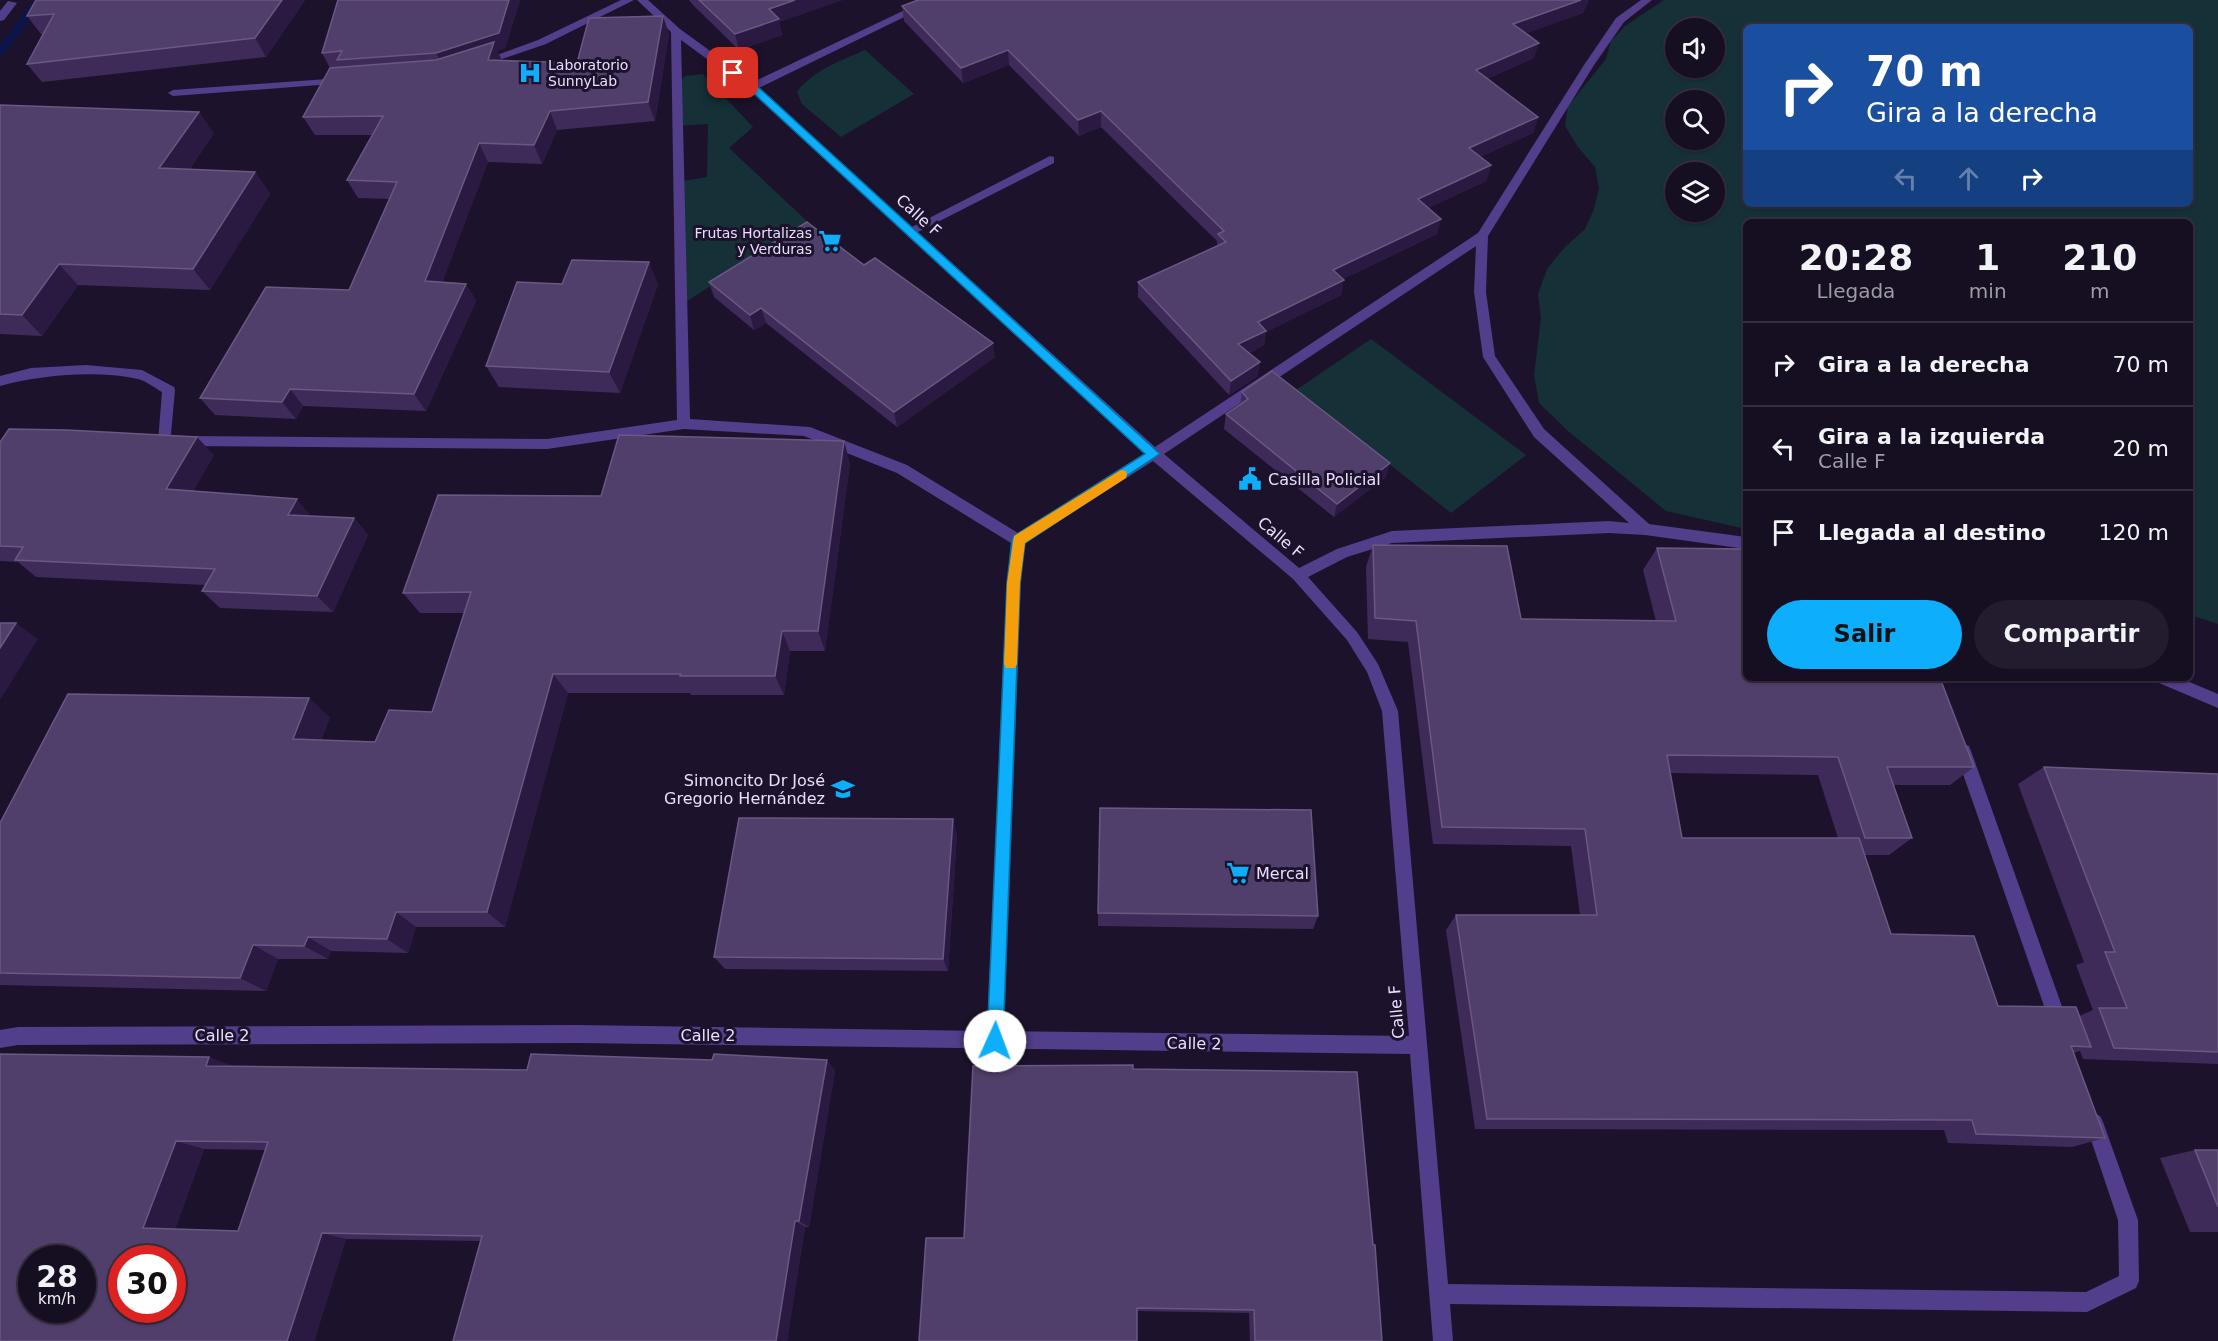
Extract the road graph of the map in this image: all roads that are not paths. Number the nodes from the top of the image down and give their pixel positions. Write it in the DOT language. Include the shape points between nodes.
graph roads {
  1 [pos="629,0"];
  2 [pos="642,0"];
  3 [pos="934,0"];
  4 [pos="1647,0"];
  5 [pos="12,3"];
  6 [pos="0,18"];
  7 [pos="676,31"];
  8 [pos="467,67"];
  9 [pos="351,80"];
  10 [pos="752,87"];
  11 [pos="173,93"];
  12 [pos="1050,160"];
  13 [pos="910,231"];
  14 [pos="1482,236"];
  15 [pos="0,381"];
  16 [pos="684,424"];
  17 [pos="1154,454"];
  18 [pos="1644,529"];
  19 [pos="1018,540"];
  20 [pos="1743,543"];
  21 [pos="1298,575"];
  22 [pos="2171,681"];
  23 [pos="2218,701"];
  24 [pos="1958,734"];
  25 [pos="0,1039"];
  26 [pos="2065,1039"];
  27 [pos="995,1041"];
  28 [pos="1417,1045"];
  29 [pos="2089,1107"];
  30 [pos="1438,1294"];
  31 [pos="1443,1341"];
  1 -- 8 [label="street" via="543,42"];
  2 -- 7 [label="street, Calle F"];
  3 -- 10 [label="street"];
  4 -- 14 [label="street" via="1620,20 1588,65"];
  5 -- 6 [label="street"];
  7 -- 10 [label="street, Calle F"];
  7 -- 16 [label="street"];
  9 -- 11 [label="street"];
  10 -- 13 [label="street, Calle F"];
  12 -- 13 [label="street"];
  13 -- 17 [label="street, Calle F"];
  14 -- 17 [label="street"];
  14 -- 18 [label="street" via="1480,292 1489,357 1539,433"];
  15 -- 16 [label="street" via="31,373 86,370 142,375 169,390 159,441 547,444"];
  16 -- 19 [label="street" via="805,431 902,469"];
  17 -- 19 [label="street"];
  17 -- 21 [label="street, Calle F"];
  18 -- 20 [label="street"];
  18 -- 21 [label="street" via="1609,527 1392,537 1342,553"];
  19 -- 27 [label="street"];
  21 -- 28 [label="street, Calle F" via="1352,636 1373,669 1390,711"];
  22 -- 23 [label="street"];
  24 -- 26 [label="street"];
  25 -- 27 [label="street, Calle 2" via="578,1034 905,1036"];
  27 -- 28 [label="street, Calle 2"];
  28 -- 30 [label="street, Calle F"];
  29 -- 30 [label="street" via="2128,1220 2129,1281 2087,1302"];
  30 -- 31 [label="street, Calle F"];
}
